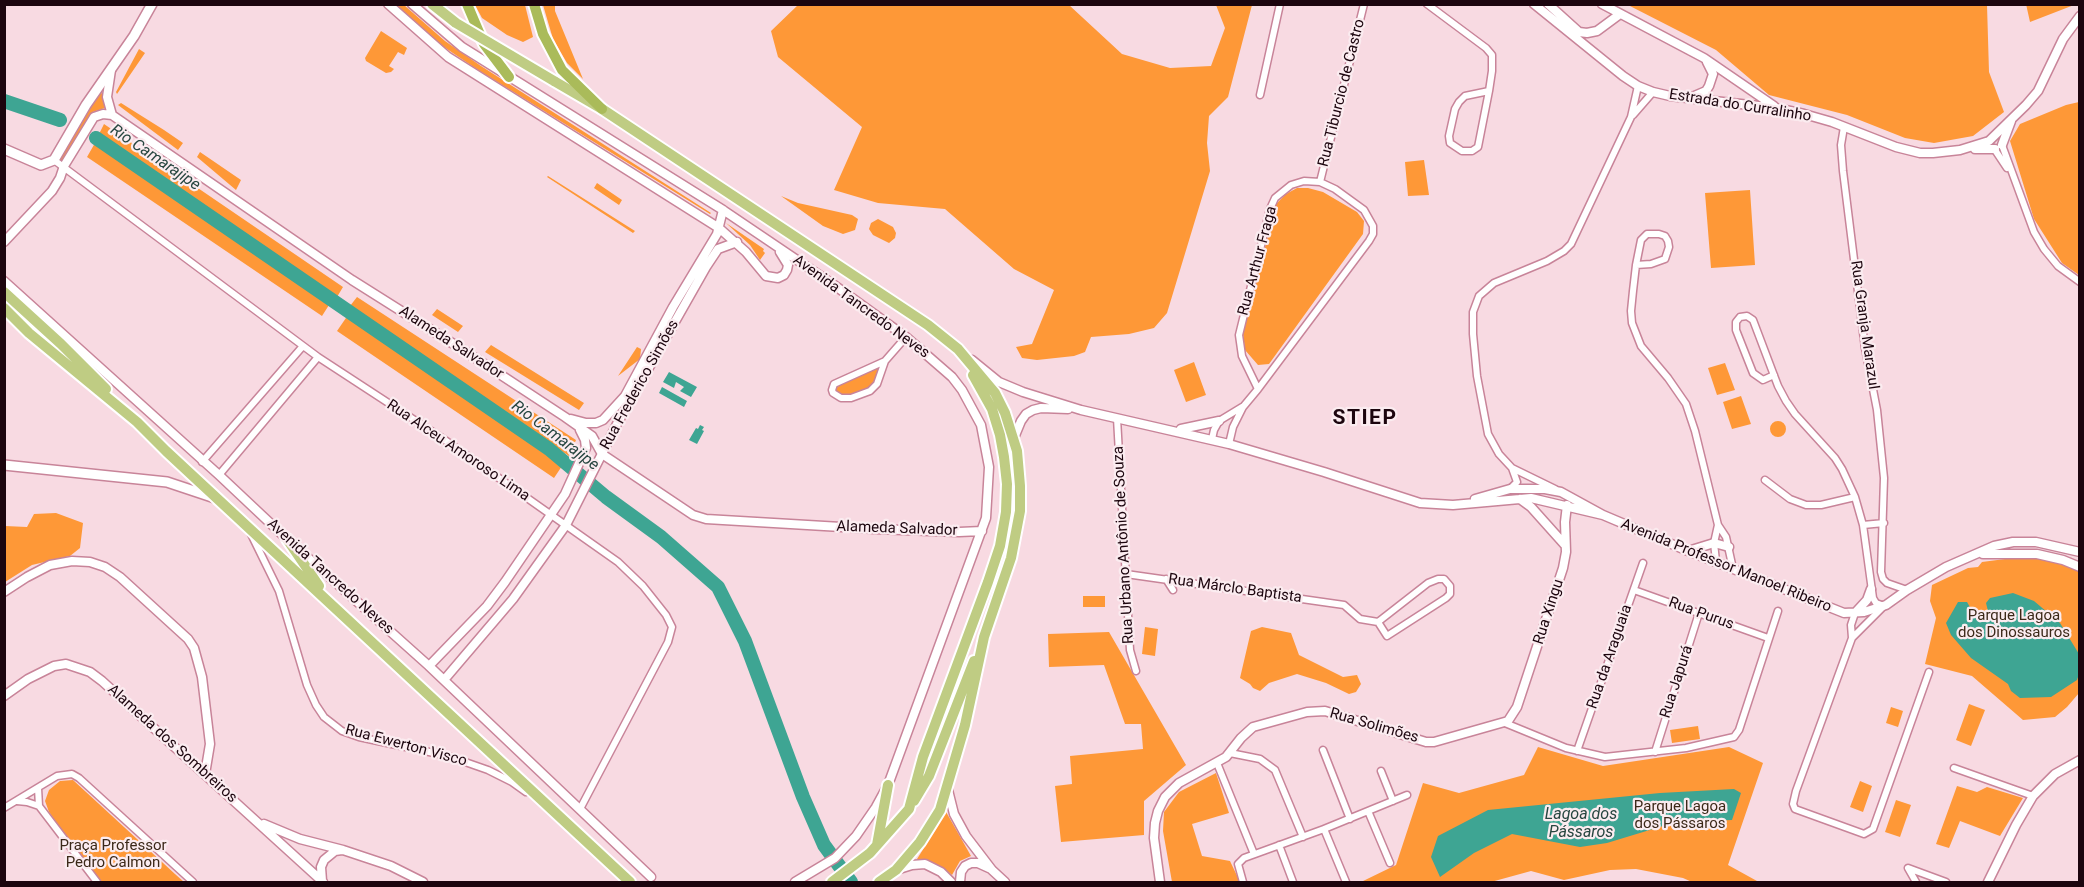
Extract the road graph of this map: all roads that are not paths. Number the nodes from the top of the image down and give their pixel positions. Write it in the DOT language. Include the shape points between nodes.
graph roads {
  1 [pos="152,4"];
  2 [pos="388,4"];
  3 [pos="412,4"];
  4 [pos="432,4"];
  5 [pos="462,4"];
  6 [pos="467,4"];
  7 [pos="534,4"];
  8 [pos="1280,4"];
  9 [pos="1364,4"];
  10 [pos="1427,4"];
  11 [pos="1534,4"];
  12 [pos="1548,4"];
  13 [pos="1602,4"];
  14 [pos="1620,14"];
  15 [pos="2079,16"];
  16 [pos="472,19"];
  17 [pos="1597,32"];
  18 [pos="1600,58"];
  19 [pos="1704,58"];
  20 [pos="111,70"];
  21 [pos="509,77"];
  22 [pos="1638,86"];
  23 [pos="1489,91"];
  24 [pos="1653,92"];
  25 [pos="1260,95"];
  26 [pos="1686,98"];
  27 [pos="1776,108"];
  28 [pos="602,109"];
  29 [pos="112,115"];
  30 [pos="1631,117"];
  31 [pos="2012,118"];
  32 [pos="1844,127"];
  33 [pos="1992,139"];
  34 [pos="1999,147"];
  35 [pos="1968,148"];
  36 [pos="4,149"];
  37 [pos="56,155"];
  38 [pos="64,166"];
  39 [pos="1320,182"];
  40 [pos="723,210"];
  41 [pos="719,228"];
  42 [pos="4,242"];
  43 [pos="737,242"];
  44 [pos="776,247"];
  45 [pos="1636,265"];
  46 [pos="4,281"];
  47 [pos="2079,282"];
  48 [pos="4,291"];
  49 [pos="673,307"];
  50 [pos="4,308"];
  51 [pos="668,334"];
  52 [pos="906,337"];
  53 [pos="303,346"];
  54 [pos="958,349"];
  55 [pos="318,357"];
  56 [pos="885,361"];
  57 [pos="1774,375"];
  58 [pos="1258,389"];
  59 [pos="625,396"];
  60 [pos="1243,407"];
  61 [pos="1081,410"];
  62 [pos="565,417"];
  63 [pos="1117,418"];
  64 [pos="1219,421"];
  65 [pos="137,422"];
  66 [pos="618,422"];
  67 [pos="579,427"];
  68 [pos="1175,430"];
  69 [pos="1014,438"];
  70 [pos="1212,440"];
  71 [pos="1229,444"];
  72 [pos="602,454"];
  73 [pos="202,462"];
  74 [pos="4,465"];
  75 [pos="1512,468"];
  76 [pos="219,475"];
  77 [pos="1765,480"];
  78 [pos="1510,489"];
  79 [pos="1561,492"];
  80 [pos="1855,497"];
  81 [pos="1519,498"];
  82 [pos="219,500"];
  83 [pos="1578,501"];
  84 [pos="1464,504"];
  85 [pos="1567,505"];
  86 [pos="552,515"];
  87 [pos="1603,515"];
  88 [pos="1884,523"];
  89 [pos="566,525"];
  90 [pos="1718,525"];
  91 [pos="1863,525"];
  92 [pos="246,526"];
  93 [pos="982,531"];
  94 [pos="287,539"];
  95 [pos="1714,543"];
  96 [pos="1565,545"];
  97 [pos="1729,547"];
  98 [pos="1688,551"];
  99 [pos="2079,552"];
  100 [pos="1979,554"];
  101 [pos="1716,561"];
  102 [pos="1643,563"];
  103 [pos="2079,567"];
  104 [pos="1733,568"];
  105 [pos="1126,574"];
  106 [pos="1166,579"];
  107 [pos="1871,588"];
  108 [pos="1173,590"];
  109 [pos="1634,590"];
  110 [pos="1907,590"];
  111 [pos="4,592"];
  112 [pos="330,603"];
  113 [pos="1884,606"];
  114 [pos="1778,611"];
  115 [pos="1699,613"];
  116 [pos="1855,613"];
  117 [pos="1378,622"];
  118 [pos="984,637"];
  119 [pos="1768,638"];
  120 [pos="1852,638"];
  121 [pos="429,666"];
  122 [pos="1136,671"];
  123 [pos="1929,672"];
  124 [pos="444,680"];
  125 [pos="4,696"];
  126 [pos="1505,723"];
  127 [pos="1323,750"];
  128 [pos="1577,751"];
  129 [pos="1655,752"];
  130 [pos="1230,753"];
  131 [pos="2079,760"];
  132 [pos="1217,763"];
  133 [pos="1954,768"];
  134 [pos="1381,771"];
  135 [pos="205,774"];
  136 [pos="948,784"];
  137 [pos="888,785"];
  138 [pos="38,788"];
  139 [pos="1407,795"];
  140 [pos="2033,796"];
  141 [pos="1393,801"];
  142 [pos="15,802"];
  143 [pos="543,804"];
  144 [pos="39,806"];
  145 [pos="4,808"];
  146 [pos="580,809"];
  147 [pos="909,809"];
  148 [pos="1368,811"];
  149 [pos="1350,819"];
  150 [pos="255,820"];
  151 [pos="1324,829"];
  152 [pos="1303,837"];
  153 [pos="1279,845"];
  154 [pos="873,849"];
  155 [pos="343,850"];
  156 [pos="1254,854"];
  157 [pos="1390,863"];
  158 [pos="992,870"];
  159 [pos="893,872"];
  160 [pos="651,877"];
  161 [pos="97,882"];
  162 [pos="192,882"];
  163 [pos="323,882"];
  164 [pos="423,882"];
  165 [pos="630,882"];
  166 [pos="795,882"];
  167 [pos="832,882"];
  168 [pos="879,882"];
  169 [pos="951,882"];
  170 [pos="960,882"];
  171 [pos="1005,882"];
  172 [pos="1160,882"];
  173 [pos="1243,882"];
  174 [pos="1293,882"];
  175 [pos="1346,882"];
  176 [pos="1916,882"];
  177 [pos="1946,882"];
  178 [pos="1989,882"];
  1 -- 20 [label="main road"];
  2 -- 41 [label="street" via="448,57"];
  3 -- 21 [label="street, Avenida Tancredo Neves" via="462,47"];
  4 -- 28 [label="main road, Avenida Tancredo Neves, bridge" via="456,23"];
  5 -- 16 [label="main road"];
  6 -- 16 [label="highway"];
  7 -- 28 [label="highway" via="543,34 562,70"];
  8 -- 25 [label="street"];
  9 -- 39 [label="street, Rua Tiburcio de Castro"];
  10 -- 23 [label="street" via="1492,55"];
  11 -- 18 [label="street, Estrada do Curralinho"];
  12 -- 17 [label="street" via="1580,32"];
  13 -- 14 [label="street"];
  14 -- 17 [label="street"];
  14 -- 19 [label="street"];
  15 -- 31 [label="street, Estrada do Curralinho" via="2063,39 2038,91"];
  16 -- 21 [label="highway" via="484,44"];
  17 -- 18 [label="street" via="1593,41"];
  18 -- 22 [label="street, Estrada do Curralinho"];
  19 -- 26 [label="street" via="1713,74 1709,86 1701,94"];
  19 -- 27 [label="street"];
  20 -- 29 [label="street" via="107,97"];
  20 -- 37 [label="main road"];
  21 -- 40 [label="street, Avenida Tancredo Neves"];
  22 -- 24 [label="street, Estrada do Curralinho"];
  22 -- 30 [label="street"];
  23 -- 23 [label="street" via="1478,147 1462,151 1450,143 1455,109 1472,93"];
  24 -- 26 [label="street, Estrada do Curralinho"];
  24 -- 30 [label="street"];
  26 -- 27 [label="street, Estrada do Curralinho"];
  27 -- 32 [label="street, Estrada do Curralinho"];
  28 -- 54 [label="main road, Avenida Tancredo Neves" via="928,325"];
  29 -- 38 [label="street" via="94,117"];
  29 -- 62 [label="street, Alameda Salvador" via="352,280"];
  30 -- 75 [label="street" via="1571,244 1547,261 1494,283 1475,303 1473,334 1485,423 1499,454"];
  31 -- 33 [label="street, Estrada do Curralinho"];
  31 -- 34 [label="street, Estrada do Curralinho"];
  32 -- 35 [label="street, Estrada do Curralinho" via="1920,153"];
  32 -- 88 [label="street, Rua Granja Marazul" via="1842,156 1865,348 1877,410"];
  33 -- 34 [label="street" via="1990,146"];
  33 -- 35 [label="street, Estrada do Curralinho"];
  34 -- 35 [label="street, Estrada do Curralinho"];
  34 -- 47 [label="street" via="2044,249"];
  36 -- 37 [label="main road, Rua Alceu Amoroso Lima" via="40,165"];
  37 -- 38 [label="street, Rua Alceu Amoroso Lima"];
  38 -- 42 [label="street" via="52,191"];
  38 -- 53 [label="street, Rua Alceu Amoroso Lima"];
  39 -- 58 [label="street, Rua Arthur Fraga" via="1292,184 1275,198 1270,209 1239,335 1242,356"];
  39 -- 58 [label="street" via="1364,210 1373,226 1372,234"];
  40 -- 41 [label="street, Rua Frederico Simões"];
  40 -- 44 [label="street, Avenida Tancredo Neves"];
  41 -- 43 [label="street"];
  41 -- 49 [label="street, Rua Frederico Simões"];
  43 -- 44 [label="street" via="771,279 784,275 788,265"];
  43 -- 51 [label="street, Rua Frederico Simões" via="718,249"];
  44 -- 52 [label="street, Avenida Tancredo Neves"];
  45 -- 45 [label="street" via="1665,259 1669,247 1665,236 1653,233 1643,237"];
  45 -- 90 [label="street" via="1631,311 1635,333 1686,404"];
  46 -- 73 [label="street, Avenida Tancredo Neves"];
  48 -- 65 [label="main road"];
  49 -- 51 [label="street"];
  49 -- 59 [label="street, Rua Frederico Simões"];
  50 -- 65 [label="main road, Avenida Tancredo Neves"];
  51 -- 66 [label="street, Rua Frederico Simões"];
  52 -- 56 [label="street"];
  52 -- 93 [label="street, Avenida Tancredo Neves" via="952,377 981,425 989,467"];
  53 -- 55 [label="street, Rua Alceu Amoroso Lima"];
  53 -- 73 [label="street"];
  54 -- 61 [label="street, Avenida Professor Manoel Ribeiro" via="1008,387"];
  54 -- 69 [label="main road, Avenida Tancredo Neves" via="995,393"];
  54 -- 147 [label="main road, Avenida Tancredo Neves" via="992,409 1000,435 1007,484 1006,512 1000,546 926,748"];
  55 -- 76 [label="street"];
  55 -- 86 [label="street, Rua Alceu Amoroso Lima"];
  56 -- 56 [label="street" via="834,384 833,393 851,398 870,391 877,384"];
  57 -- 57 [label="street" via="1755,323 1751,317 1740,317 1736,330 1752,373 1763,380"];
  57 -- 80 [label="street" via="1795,414 1842,469"];
  58 -- 60 [label="street"];
  59 -- 62 [label="street, Rua Frederico Simões" via="596,423"];
  59 -- 66 [label="street"];
  60 -- 64 [label="street"];
  60 -- 71 [label="street"];
  61 -- 63 [label="street, Avenida Professor Manoel Ribeiro"];
  61 -- 69 [label="street, Avenida Professor Manoel Ribeiro" via="1033,410 1021,421"];
  62 -- 67 [label="street, Alameda Salvador"];
  63 -- 68 [label="street, Avenida Professor Manoel Ribeiro"];
  63 -- 105 [label="street, Rua Urbano Antônio de Souza"];
  64 -- 68 [label="street"];
  64 -- 70 [label="street"];
  65 -- 82 [label="main road, Avenida Tancredo Neves"];
  66 -- 72 [label="street, Rua Frederico Simões"];
  67 -- 72 [label="street, Alameda Salvador" via="592,436"];
  67 -- 86 [label="street, Rua Frederico Simões" via="586,448"];
  68 -- 70 [label="street, Avenida Professor Manoel Ribeiro"];
  69 -- 118 [label="main road, Avenida Tancredo Neves" via="1020,486 1016,539"];
  70 -- 71 [label="street, Avenida Professor Manoel Ribeiro"];
  71 -- 84 [label="street, Avenida Professor Manoel Ribeiro" via="1420,503"];
  72 -- 89 [label="street, Rua Frederico Simões"];
  72 -- 93 [label="street, Alameda Salvador" via="706,519"];
  73 -- 76 [label="street, Avenida Tancredo Neves"];
  74 -- 82 [label="main road" via="167,483"];
  75 -- 78 [label="street" via="1517,482"];
  75 -- 79 [label="street"];
  76 -- 94 [label="street, Avenida Tancredo Neves"];
  77 -- 80 [label="street" via="1790,499 1806,505"];
  78 -- 79 [label="street, Avenida Professor Manoel Ribeiro"];
  78 -- 84 [label="street, Avenida Professor Manoel Ribeiro"];
  79 -- 83 [label="street, Avenida Professor Manoel Ribeiro"];
  80 -- 91 [label="street"];
  81 -- 84 [label="street, Avenida Professor Manoel Ribeiro"];
  81 -- 85 [label="street, Avenida Professor Manoel Ribeiro"];
  81 -- 96 [label="street"];
  82 -- 92 [label="main road, Avenida Tancredo Neves"];
  83 -- 85 [label="street"];
  83 -- 87 [label="street, Avenida Professor Manoel Ribeiro"];
  85 -- 87 [label="street, Avenida Professor Manoel Ribeiro"];
  85 -- 96 [label="street, Rua Xingu"];
  86 -- 89 [label="street, Rua Alceu Amoroso Lima"];
  86 -- 121 [label="street, Rua Frederico Simões" via="487,606"];
  87 -- 98 [label="street, Avenida Professor Manoel Ribeiro"];
  88 -- 91 [label="street"];
  88 -- 110 [label="street, Rua Granja Marazul" via="1883,579"];
  89 -- 124 [label="street, Rua Frederico Simões" via="513,599"];
  89 -- 146 [label="street, Rua Alceu Amoroso Lima" via="629,571 672,627 668,642"];
  90 -- 95 [label="street"];
  90 -- 97 [label="street"];
  91 -- 107 [label="street"];
  92 -- 112 [label="main road, Avenida Tancredo Neves"];
  92 -- 143 [label="street, Rua Ewerton Visco" via="279,591 307,685 324,717 342,731 359,737 448,756 488,770"];
  93 -- 137 [label="street, Avenida Tancredo Neves"];
  94 -- 112 [label="main road"];
  94 -- 121 [label="street, Avenida Tancredo Neves"];
  95 -- 97 [label="street"];
  95 -- 98 [label="street"];
  95 -- 101 [label="street"];
  96 -- 126 [label="street, Rua Xingu" via="1563,568 1517,707"];
  97 -- 104 [label="street"];
  98 -- 101 [label="street, Avenida Professor Manoel Ribeiro"];
  99 -- 100 [label="street, Avenida Professor Manoel Ribeiro" via="2053,544 2023,542 1994,546"];
  100 -- 103 [label="street, Avenida Professor Manoel Ribeiro" via="2037,554"];
  100 -- 110 [label="street, Avenida Professor Manoel Ribeiro" via="1946,567"];
  101 -- 104 [label="street, Avenida Professor Manoel Ribeiro"];
  102 -- 109 [label="street, Rua da Araguaia"];
  104 -- 116 [label="street, Avenida Professor Manoel Ribeiro" via="1837,611"];
  105 -- 106 [label="street, Rua Márclo Baptista"];
  105 -- 122 [label="street, Rua Urbano Antônio de Souza" via="1130,651"];
  106 -- 108 [label="street"];
  106 -- 117 [label="street, Rua Márclo Baptista" via="1344,605 1360,619"];
  107 -- 113 [label="street" via="1874,600"];
  107 -- 116 [label="street" via="1867,600"];
  109 -- 115 [label="street, Rua Purus"];
  109 -- 128 [label="street, Rua da Araguaia"];
  110 -- 113 [label="street, Avenida Professor Manoel Ribeiro"];
  111 -- 135 [label="street" via="50,565 72,561 105,567 120,577 194,648 202,677 210,744"];
  112 -- 143 [label="main road, Avenida Tancredo Neves"];
  113 -- 116 [label="street, Avenida Professor Manoel Ribeiro"];
  113 -- 120 [label="street"];
  114 -- 119 [label="street"];
  115 -- 119 [label="street, Rua Purus"];
  115 -- 129 [label="street, Rua Japurá"];
  116 -- 120 [label="street"];
  117 -- 117 [label="street" via="1428,583 1444,579 1450,586 1446,598 1387,636"];
  118 -- 136 [label="main road, Avenida Tancredo Neves"];
  118 -- 147 [label="main road" via="929,776"];
  119 -- 129 [label="street" via="1737,734 1722,741"];
  120 -- 123 [label="street" via="1796,791 1795,809 1864,834 1872,829"];
  121 -- 124 [label="street, Avenida Tancredo Neves"];
  124 -- 146 [label="street, Avenida Tancredo Neves"];
  125 -- 135 [label="street, Alameda dos Sombreiros" via="48,668 66,664 90,672"];
  126 -- 128 [label="street"];
  126 -- 130 [label="street, Rua Solimões" via="1426,742 1316,711 1253,727"];
  127 -- 149 [label="street"];
  128 -- 129 [label="street" via="1605,757"];
  130 -- 132 [label="street, Rua Solimões"];
  130 -- 152 [label="street" via="1260,759 1275,771"];
  131 -- 140 [label="street" via="2055,774"];
  132 -- 156 [label="street"];
  132 -- 172 [label="street, Rua Solimões" via="1171,789 1158,811 1154,838"];
  133 -- 140 [label="street"];
  134 -- 141 [label="street"];
  135 -- 150 [label="street, Alameda dos Sombreiros"];
  136 -- 158 [label="street" via="954,814"];
  136 -- 159 [label="main road, Avenida Tancredo Neves" via="940,810 920,842"];
  137 -- 154 [label="main road"];
  137 -- 166 [label="street, Avenida Tancredo Neves" via="856,836 835,858"];
  138 -- 142 [label="street"];
  138 -- 144 [label="street"];
  138 -- 162 [label="street" via="63,774 79,778"];
  139 -- 141 [label="street"];
  140 -- 178 [label="street"];
  141 -- 148 [label="street"];
  142 -- 144 [label="street"];
  142 -- 145 [label="street"];
  143 -- 165 [label="main road, Avenida Tancredo Neves"];
  144 -- 161 [label="street"];
  146 -- 160 [label="street, Avenida Tancredo Neves"];
  147 -- 154 [label="main road, Avenida Tancredo Neves"];
  148 -- 149 [label="street"];
  148 -- 157 [label="street"];
  149 -- 151 [label="street"];
  150 -- 155 [label="street" via="300,839"];
  150 -- 163 [label="street, Alameda dos Sombreiros"];
  151 -- 152 [label="street"];
  151 -- 175 [label="street"];
  152 -- 153 [label="street"];
  153 -- 156 [label="street"];
  153 -- 174 [label="street"];
  154 -- 167 [label="main road, Avenida Tancredo Neves"];
  155 -- 163 [label="street" via="324,860"];
  155 -- 164 [label="street"];
  156 -- 173 [label="street" via="1238,864"];
  158 -- 170 [label="street" via="972,863 965,866"];
  158 -- 171 [label="street"];
  159 -- 168 [label="main road, Avenida Tancredo Neves"];
  159 -- 169 [label="street" via="925,864 942,872"];
  176 -- 177 [label="street" via="1908,868"];
}
